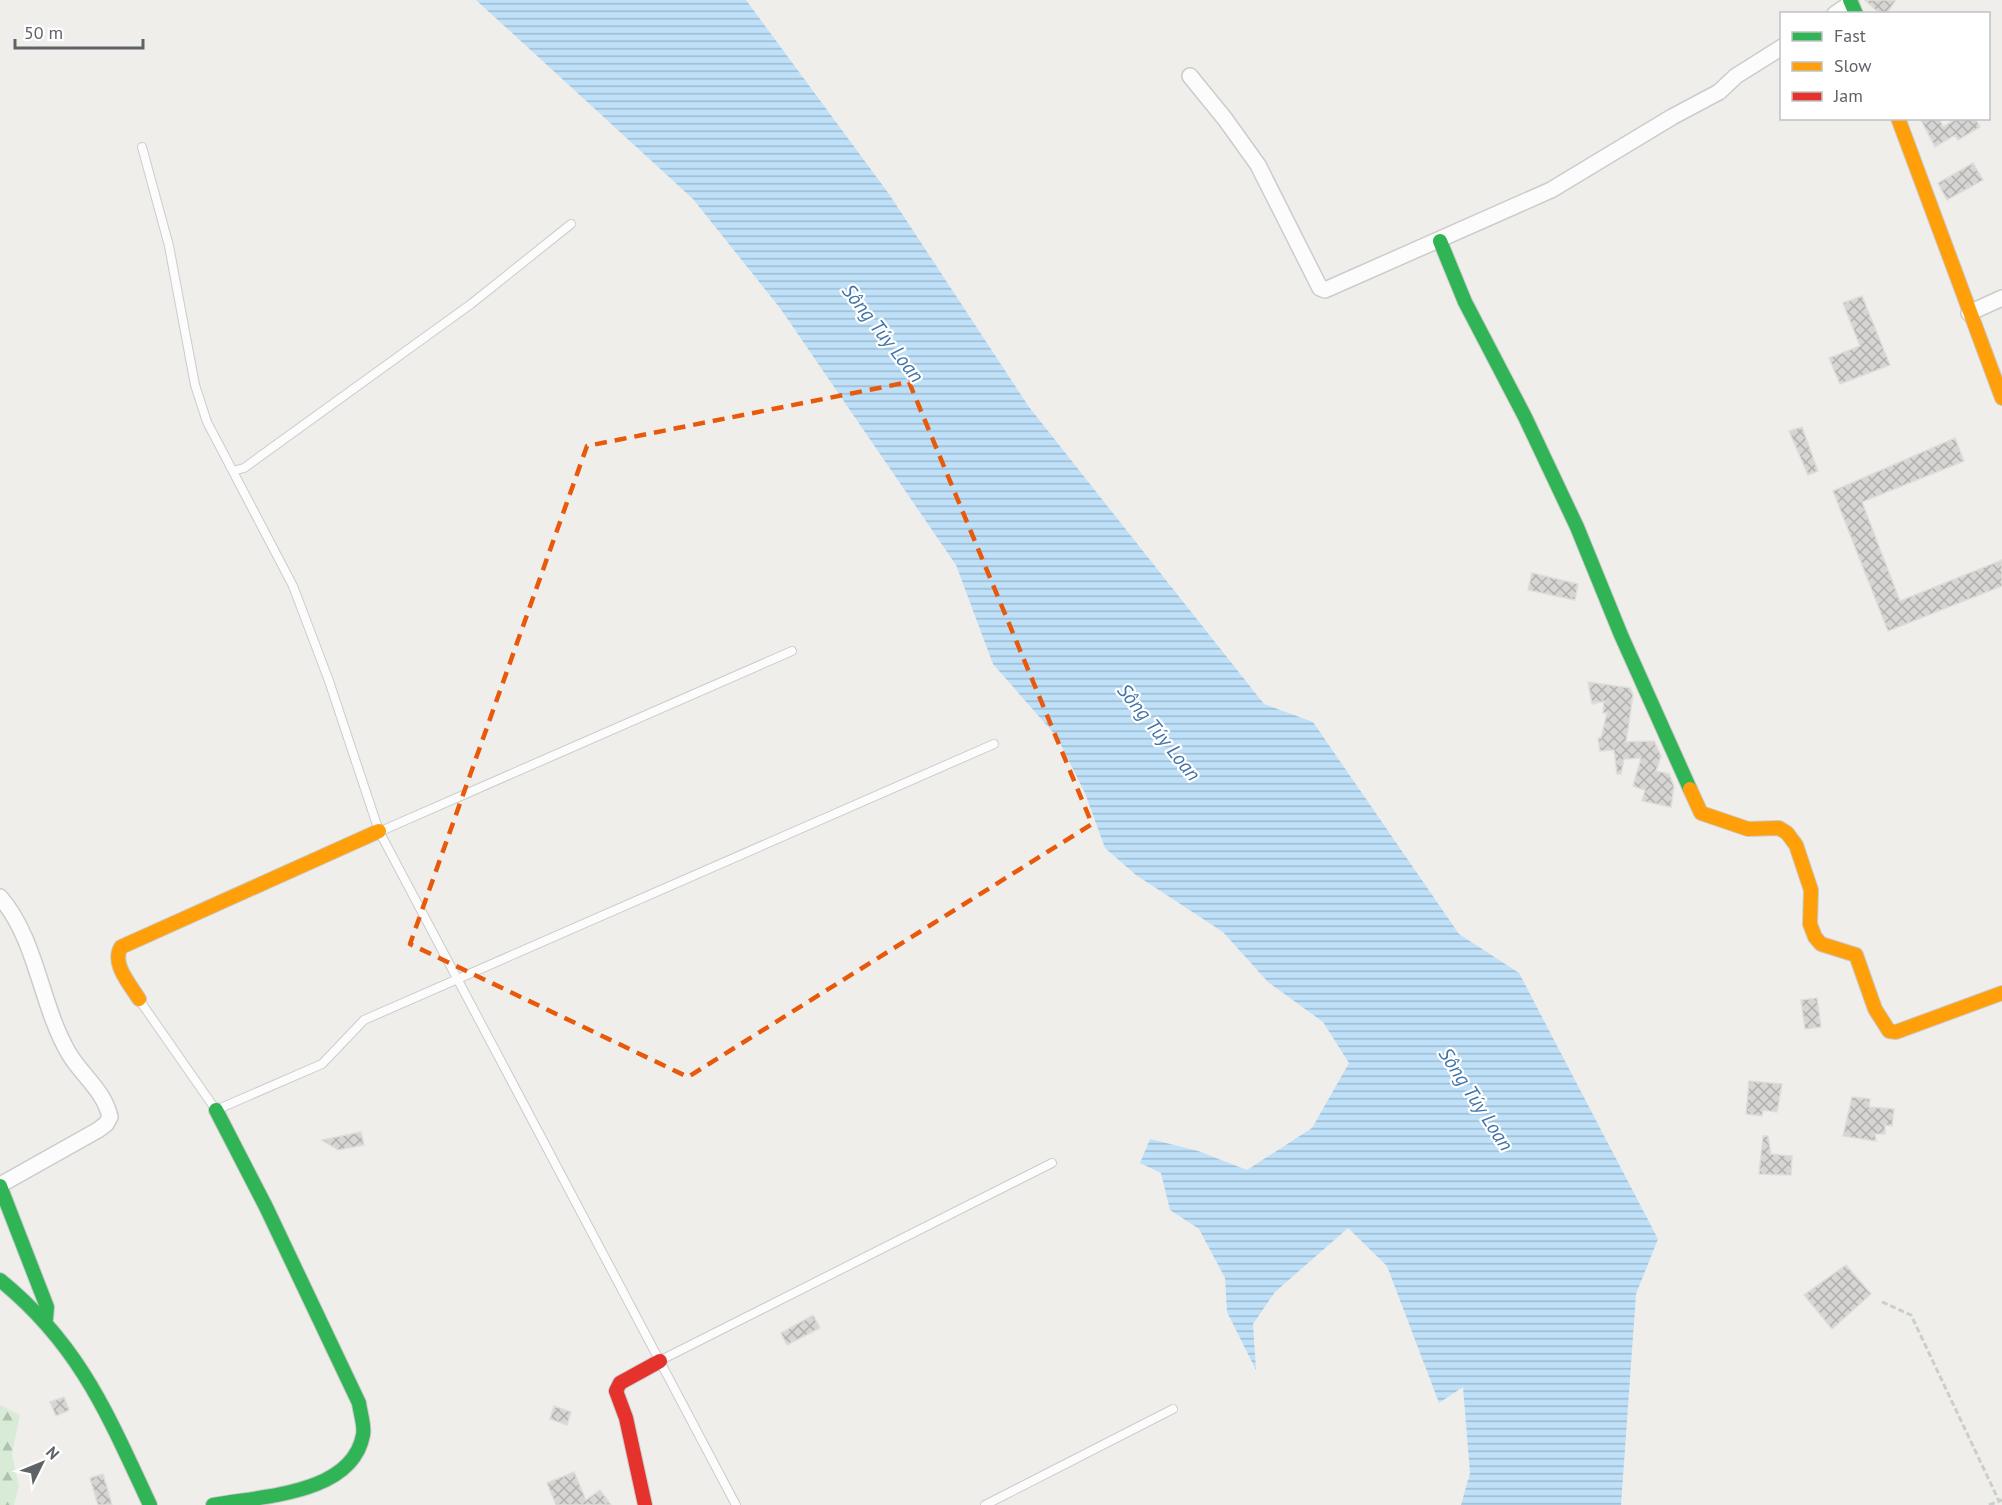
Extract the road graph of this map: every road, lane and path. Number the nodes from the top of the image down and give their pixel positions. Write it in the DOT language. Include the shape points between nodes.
graph roads {
  1 [pos="1780,48"];
  2 [pos="1190,76"];
  3 [pos="1899,120"];
  4 [pos="142,147"];
  5 [pos="571,224"];
  6 [pos="1440,241"];
  7 [pos="2002,298"];
  8 [pos="1969,313"];
  9 [pos="2002,398"];
  10 [pos="234,471"];
  11 [pos="792,651"];
  12 [pos="994,744"];
  13 [pos="379,831"];
  14 [pos="0,897"];
  15 [pos="455,979"];
  16 [pos="2002,993"];
  17 [pos="138,999"];
  18 [pos="216,1110"];
  19 [pos="1052,1163"];
  20 [pos="2,1180"];
  21 [pos="0,1280"];
  22 [pos="1882,1302"];
  23 [pos="46,1319"];
  24 [pos="660,1361"];
  25 [pos="1173,1409"];
  26 [pos="2000,1501"];
  27 [pos="150,1505"];
  28 [pos="213,1505"];
  29 [pos="645,1505"];
  30 [pos="736,1505"];
  31 [pos="985,1505"];
  32 [pos="1989,1505"];
  1 -- 6 [label="street" via="1736,76 1719,92 1570,180"];
  2 -- 6 [label="street" via="1258,165 1320,288 1329,290"];
  3 -- 8 [label="street"];
  4 -- 10 [label="lane" via="169,246 195,385 207,422"];
  5 -- 10 [label="lane" via="471,304 244,468"];
  6 -- 16 [label="street" via="1465,302 1577,527 1701,813 1748,829 1779,828 1787,833 1796,845 1811,890 1810,924 1815,937 1821,944 1856,955 1875,1009 1889,1031 1896,1032"];
  7 -- 8 [label="street"];
  8 -- 9 [label="street"];
  10 -- 13 [label="lane" via="293,586"];
  11 -- 13 [label="lane"];
  12 -- 15 [label="lane"];
  13 -- 15 [label="lane"];
  13 -- 17 [label="street" via="121,947 118,964"];
  14 -- 20 [label="street" via="21,927 68,1051 105,1101 110,1117 98,1130"];
  15 -- 18 [label="lane" via="364,1020 322,1064 310,1071"];
  15 -- 24 [label="lane"];
  17 -- 18 [label="lane"];
  18 -- 28 [label="street" via="359,1403 363,1436 348,1466 317,1486"];
  19 -- 24 [label="lane"];
  20 -- 23 [label="street" via="47,1307"];
  21 -- 23 [label="street"];
  22 -- 26 [label="path" via="1911,1315"];
  23 -- 27 [label="street" via="68,1344 91,1382"];
  24 -- 29 [label="street" via="620,1383 616,1391 626,1418"];
  24 -- 30 [label="lane"];
  25 -- 31 [label="lane"];
  26 -- 32 [label="path"];
}
